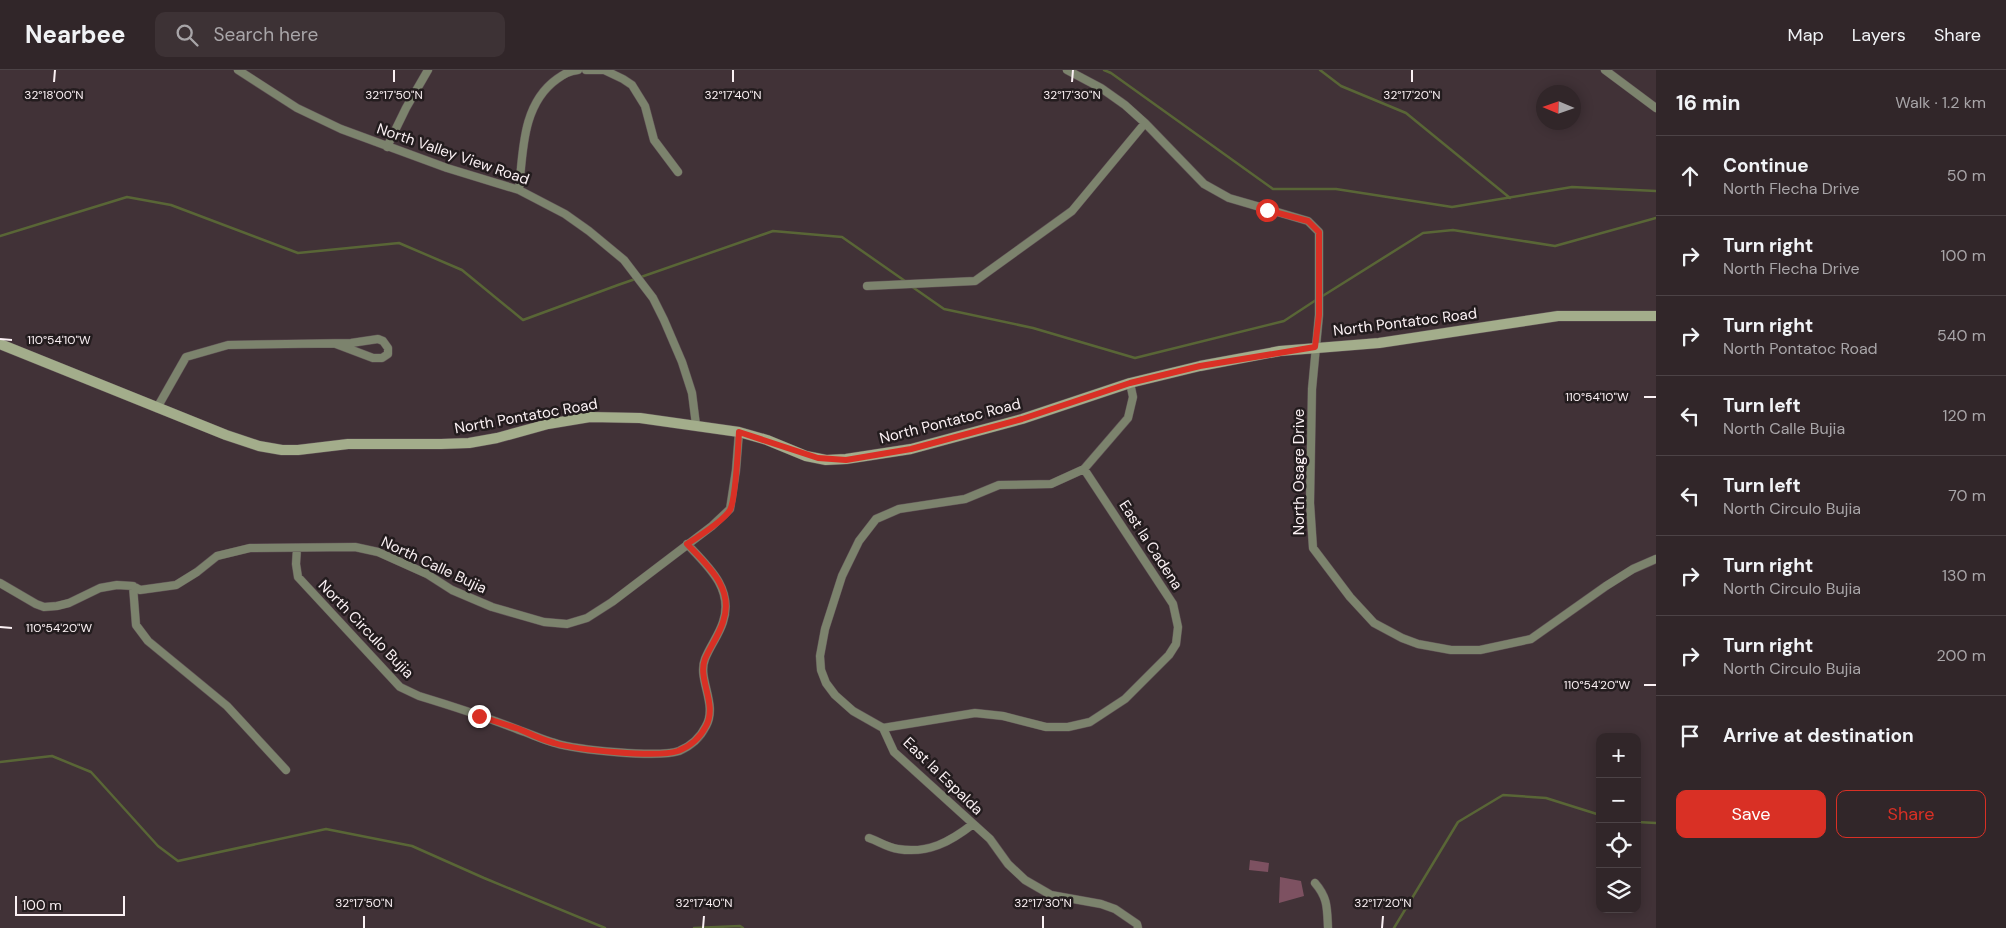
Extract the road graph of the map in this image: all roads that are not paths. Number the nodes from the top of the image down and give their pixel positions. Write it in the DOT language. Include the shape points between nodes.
graph roads {
  1 [pos="238,70"];
  2 [pos="428,70"];
  3 [pos="569,70"];
  4 [pos="578,70"];
  5 [pos="586,70"];
  6 [pos="1067,70"];
  7 [pos="1605,70"];
  8 [pos="1656,108"];
  9 [pos="1145,123"];
  10 [pos="387,147"];
  11 [pos="678,172"];
  12 [pos="519,190"];
  13 [pos="866,286"];
  14 [pos="1656,316"];
  15 [pos="0,344"];
  16 [pos="336,344"];
  17 [pos="1315,347"];
  18 [pos="1130,383"];
  19 [pos="157,408"];
  20 [pos="696,426"];
  21 [pos="739,432"];
  22 [pos="1084,469"];
  23 [pos="687,544"];
  24 [pos="297,548"];
  25 [pos="1656,559"];
  26 [pos="0,583"];
  27 [pos="133,586"];
  28 [pos="883,728"];
  29 [pos="286,770"];
  30 [pos="973,824"];
  31 [pos="869,838"];
  32 [pos="1315,883"];
  33 [pos="1138,928"];
  34 [pos="1328,928"];
  1 -- 10 [label="street, North Valley View Road" via="297,108"];
  2 -- 10 [label="street"];
  3 -- 4 [label="street"];
  3 -- 12 [label="street" via="538,97 529,118"];
  5 -- 11 [label="street" via="604,70 632,85 645,106 654,140"];
  6 -- 9 [label="street, North Osage Drive" via="1101,88"];
  7 -- 8 [label="street"];
  9 -- 13 [label="street" via="1072,211 975,281"];
  9 -- 17 [label="street, North Osage Drive" via="1204,184 1229,198 1308,221 1319,232 1319,315"];
  10 -- 12 [label="street, North Valley View Road"];
  12 -- 20 [label="street, North Valley View Road" via="565,214 589,231 624,260 641,281 664,320 682,362 692,393"];
  14 -- 17 [label="street, North Pontatoc Road" via="1558,316 1379,343"];
  15 -- 19 [label="street, North Pontatoc Road"];
  16 -- 16 [label="street" via="373,358 388,354 388,348 378,339"];
  16 -- 19 [label="street" via="228,345 186,356"];
  17 -- 18 [label="street, North Pontatoc Road" via="1200,366"];
  17 -- 25 [label="street, North Osage Drive" via="1310,496 1313,548 1350,597 1374,622 1418,644 1451,650 1480,650 1520,642 1531,639 1633,569"];
  18 -- 21 [label="street, North Pontatoc Road" via="1022,419 911,449 864,458 826,460"];
  18 -- 22 [label="street" via="1132,397 1128,418"];
  19 -- 20 [label="street, North Pontatoc Road" via="234,438 282,450 348,444 469,442 590,417 640,418"];
  20 -- 21 [label="street, North Pontatoc Road"];
  21 -- 23 [label="street, North Calle Bujia" via="730,510"];
  22 -- 28 [label="street" via="1050,484 999,485 965,499 899,508 876,519 859,541 842,576 820,656 821,670 835,696"];
  22 -- 28 [label="street, East la Cadena" via="1172,604 1178,626 1176,644 1169,656 1125,699 1090,722 1046,727 975,713"];
  23 -- 24 [label="street, North Calle Bujia" via="612,602 587,618 568,624 544,622 492,607 378,552 355,547"];
  23 -- 24 [label="street, North Circulo Bujia" via="714,573 723,588 726,604 723,622 703,664 710,700 706,725 694,743 678,751 661,754 553,743 400,687 298,577"];
  24 -- 27 [label="street, North Calle Bujia" via="242,549 217,556 176,585 140,590"];
  26 -- 27 [label="street, North Calle Bujia" via="44,606 69,603 100,588"];
  27 -- 29 [label="street" via="136,625 148,641 227,706"];
  28 -- 30 [label="street, East la Espalda" via="894,752"];
  30 -- 31 [label="street" via="955,838 926,850 896,850"];
  30 -- 33 [label="street, East la Espalda" via="1025,880 1051,895 1116,909"];
  32 -- 34 [label="street" via="1327,901"];
}
